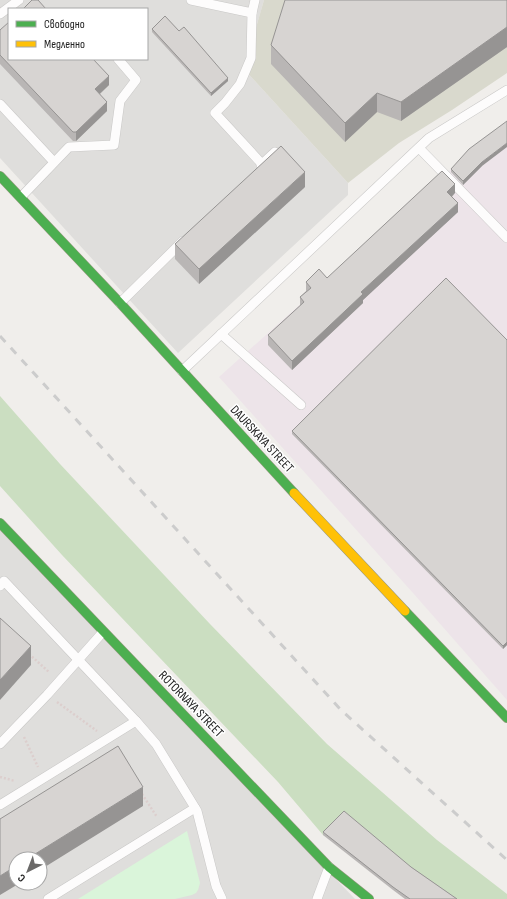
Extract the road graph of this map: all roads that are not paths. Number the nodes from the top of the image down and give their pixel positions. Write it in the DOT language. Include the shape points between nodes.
graph roads {
  1 [pos="19,0"];
  2 [pos="191,0"];
  3 [pos="255,0"];
  4 [pos="8,8"];
  5 [pos="252,13"];
  6 [pos="119,60"];
  7 [pos="507,90"];
  8 [pos="0,104"];
  9 [pos="418,148"];
  10 [pos="275,152"];
  11 [pos="54,162"];
  12 [pos="0,176"];
  13 [pos="21,198"];
  14 [pos="189,235"];
  15 [pos="507,238"];
  16 [pos="120,302"];
  17 [pos="221,334"];
  18 [pos="182,371"];
  19 [pos="301,405"];
  20 [pos="0,522"];
  21 [pos="0,586"];
  22 [pos="104,631"];
  23 [pos="78,659"];
  24 [pos="507,718"];
  25 [pos="136,721"];
  26 [pos="0,744"];
  27 [pos="0,805"];
  28 [pos="195,808"];
  29 [pos="329,867"];
  30 [pos="48,899"];
  31 [pos="222,899"];
  32 [pos="318,899"];
  33 [pos="368,899"];
  1 -- 4 [label="lane"];
  2 -- 5 [label="lane"];
  3 -- 5 [label="lane"];
  5 -- 10 [label="lane" via="252,58 240,84 215,113 259,167"];
  6 -- 11 [label="lane" via="136,80 120,101 114,145 69,147"];
  7 -- 9 [label="lane"];
  8 -- 11 [label="lane"];
  9 -- 15 [label="lane"];
  9 -- 17 [label="lane"];
  11 -- 13 [label="lane"];
  12 -- 13 [label="street, DAURSKAYA STREET"];
  13 -- 16 [label="street, DAURSKAYA STREET"];
  14 -- 16 [label="lane"];
  16 -- 18 [label="street, DAURSKAYA STREET"];
  17 -- 18 [label="lane"];
  17 -- 19 [label="lane"];
  18 -- 24 [label="street, DAURSKAYA STREET" via="255,452"];
  20 -- 22 [label="street, ROTORNAYA STREET"];
  21 -- 23 [label="lane" via="4,581"];
  22 -- 23 [label="lane"];
  22 -- 29 [label="street, ROTORNAYA STREET"];
  23 -- 25 [label="lane"];
  23 -- 26 [label="lane"];
  25 -- 27 [label="lane"];
  25 -- 28 [label="lane" via="156,744"];
  28 -- 30 [label="lane"];
  28 -- 31 [label="lane" via="216,886"];
  29 -- 32 [label="lane"];
  29 -- 33 [label="street, ROTORNAYA STREET"];
}
